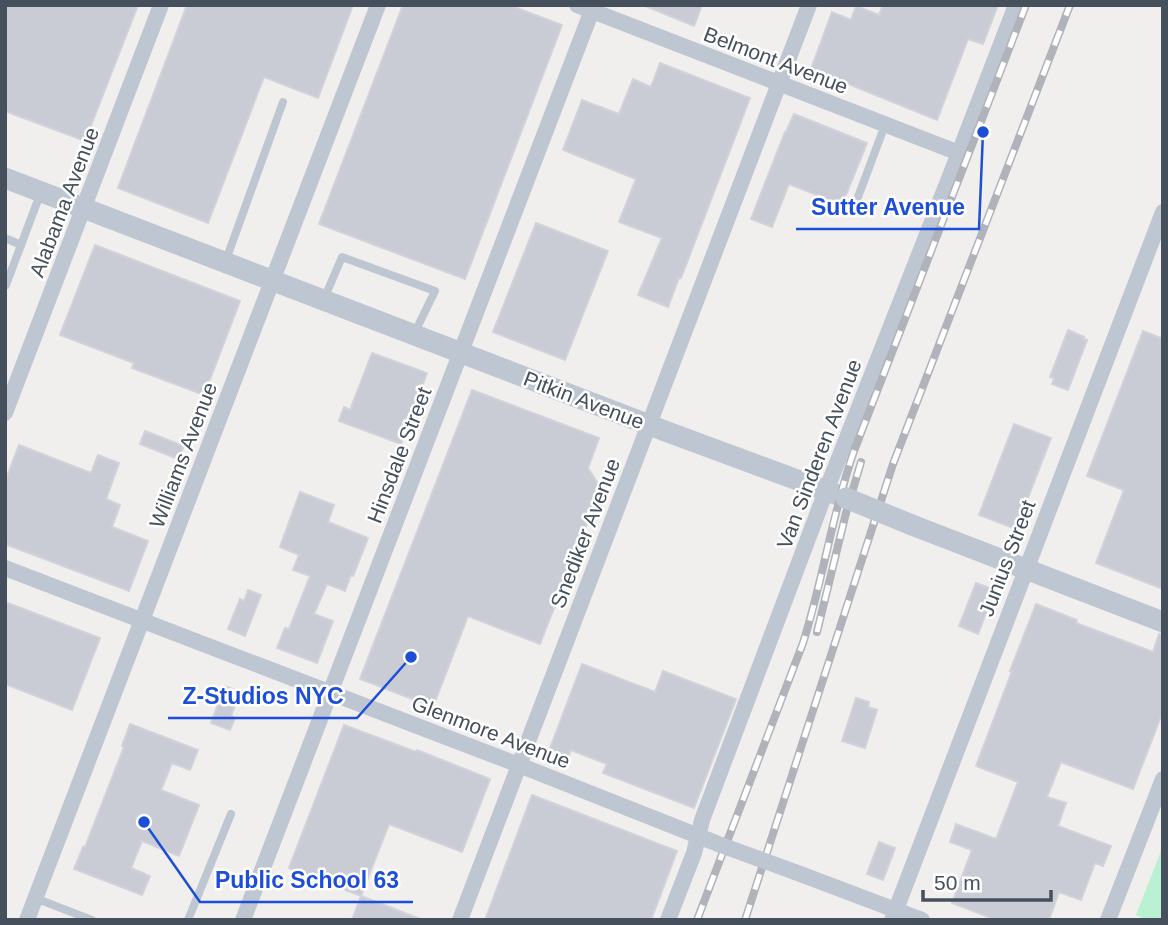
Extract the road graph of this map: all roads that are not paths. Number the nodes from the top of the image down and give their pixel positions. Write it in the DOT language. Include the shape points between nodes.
graph roads {
  1 [pos="161,5"];
  2 [pos="378,5"];
  3 [pos="809,5"];
  4 [pos="1016,5"];
  5 [pos="587,7"];
  6 [pos="780,84"];
  7 [pos="283,102"];
  8 [pos="885,124"];
  9 [pos="959,153"];
  10 [pos="5,178"];
  11 [pos="41,192"];
  12 [pos="83,209"];
  13 [pos="1163,212"];
  14 [pos="852,213"];
  15 [pos="1159,231"];
  16 [pos="5,238"];
  17 [pos="21,245"];
  18 [pos="225,262"];
  19 [pos="272,280"];
  20 [pos="6,285"];
  21 [pos="323,300"];
  22 [pos="414,335"];
  23 [pos="460,353"];
  24 [pos="5,413"];
  25 [pos="649,425"];
  26 [pos="836,495"];
  27 [pos="5,568"];
  28 [pos="1026,569"];
  29 [pos="142,621"];
  30 [pos="1163,622"];
  31 [pos="330,693"];
  32 [pos="519,765"];
  33 [pos="1163,779"];
  34 [pos="231,814"];
  35 [pos="698,835"];
  36 [pos="36,898"];
  37 [pos="894,915"];
  38 [pos="27,920"];
  39 [pos="92,920"];
  40 [pos="188,920"];
  41 [pos="243,920"];
  42 [pos="460,920"];
  43 [pos="668,920"];
  44 [pos="922,920"];
  45 [pos="1108,920"];
  1 -- 12 [label="street, Alabama Avenue"];
  2 -- 19 [label="street, Williams Avenue"];
  3 -- 6 [label="street, Snediker Avenue"];
  4 -- 9 [label="street, Van Sinderen Avenue"];
  5 -- 6 [label="street, Belmont Avenue"];
  5 -- 23 [label="street, Hinsdale Street"];
  6 -- 8 [label="street, Belmont Avenue"];
  6 -- 25 [label="street, Snediker Avenue"];
  7 -- 18 [label="lane"];
  8 -- 9 [label="street, Belmont Avenue"];
  8 -- 14 [label="lane"];
  9 -- 26 [label="street, Van Sinderen Avenue"];
  10 -- 11 [label="street, Pitkin Avenue"];
  11 -- 12 [label="street, Pitkin Avenue"];
  11 -- 17 [label="lane"];
  12 -- 18 [label="street, Pitkin Avenue"];
  12 -- 24 [label="street, Alabama Avenue"];
  13 -- 15 [label="street, Junius Street"];
  15 -- 28 [label="street, Junius Street"];
  16 -- 17 [label="lane"];
  17 -- 20 [label="lane"];
  18 -- 19 [label="street, Pitkin Avenue"];
  19 -- 21 [label="street, Pitkin Avenue"];
  19 -- 29 [label="street, Williams Avenue"];
  21 -- 22 [label="street, Pitkin Avenue"];
  21 -- 22 [label="lane" via="342,257 435,291"];
  22 -- 23 [label="street, Pitkin Avenue"];
  23 -- 25 [label="street, Pitkin Avenue"];
  23 -- 31 [label="street, Hinsdale Street"];
  25 -- 26 [label="street, Pitkin Avenue"];
  25 -- 32 [label="street, Snediker Avenue"];
  26 -- 28 [label="street, Pitkin Avenue, bridge"];
  26 -- 35 [label="street, Van Sinderen Avenue"];
  27 -- 29 [label="street, Glenmore Avenue"];
  28 -- 30 [label="street, Pitkin Avenue"];
  28 -- 37 [label="street, Junius Street"];
  29 -- 31 [label="street, Glenmore Avenue"];
  29 -- 36 [label="street, Williams Avenue"];
  31 -- 32 [label="street, Glenmore Avenue"];
  31 -- 41 [label="street, Hinsdale Street"];
  32 -- 35 [label="street, Glenmore Avenue"];
  32 -- 42 [label="street, Snediker Avenue"];
  33 -- 45 [label="street"];
  34 -- 40 [label="lane"];
  35 -- 37 [label="street, Glenmore Avenue, bridge"];
  35 -- 43 [label="street, Van Sinderen Avenue"];
  36 -- 38 [label="street, Williams Avenue"];
  36 -- 39 [label="lane"];
  37 -- 44 [label="street, Glenmore Avenue"];
}
